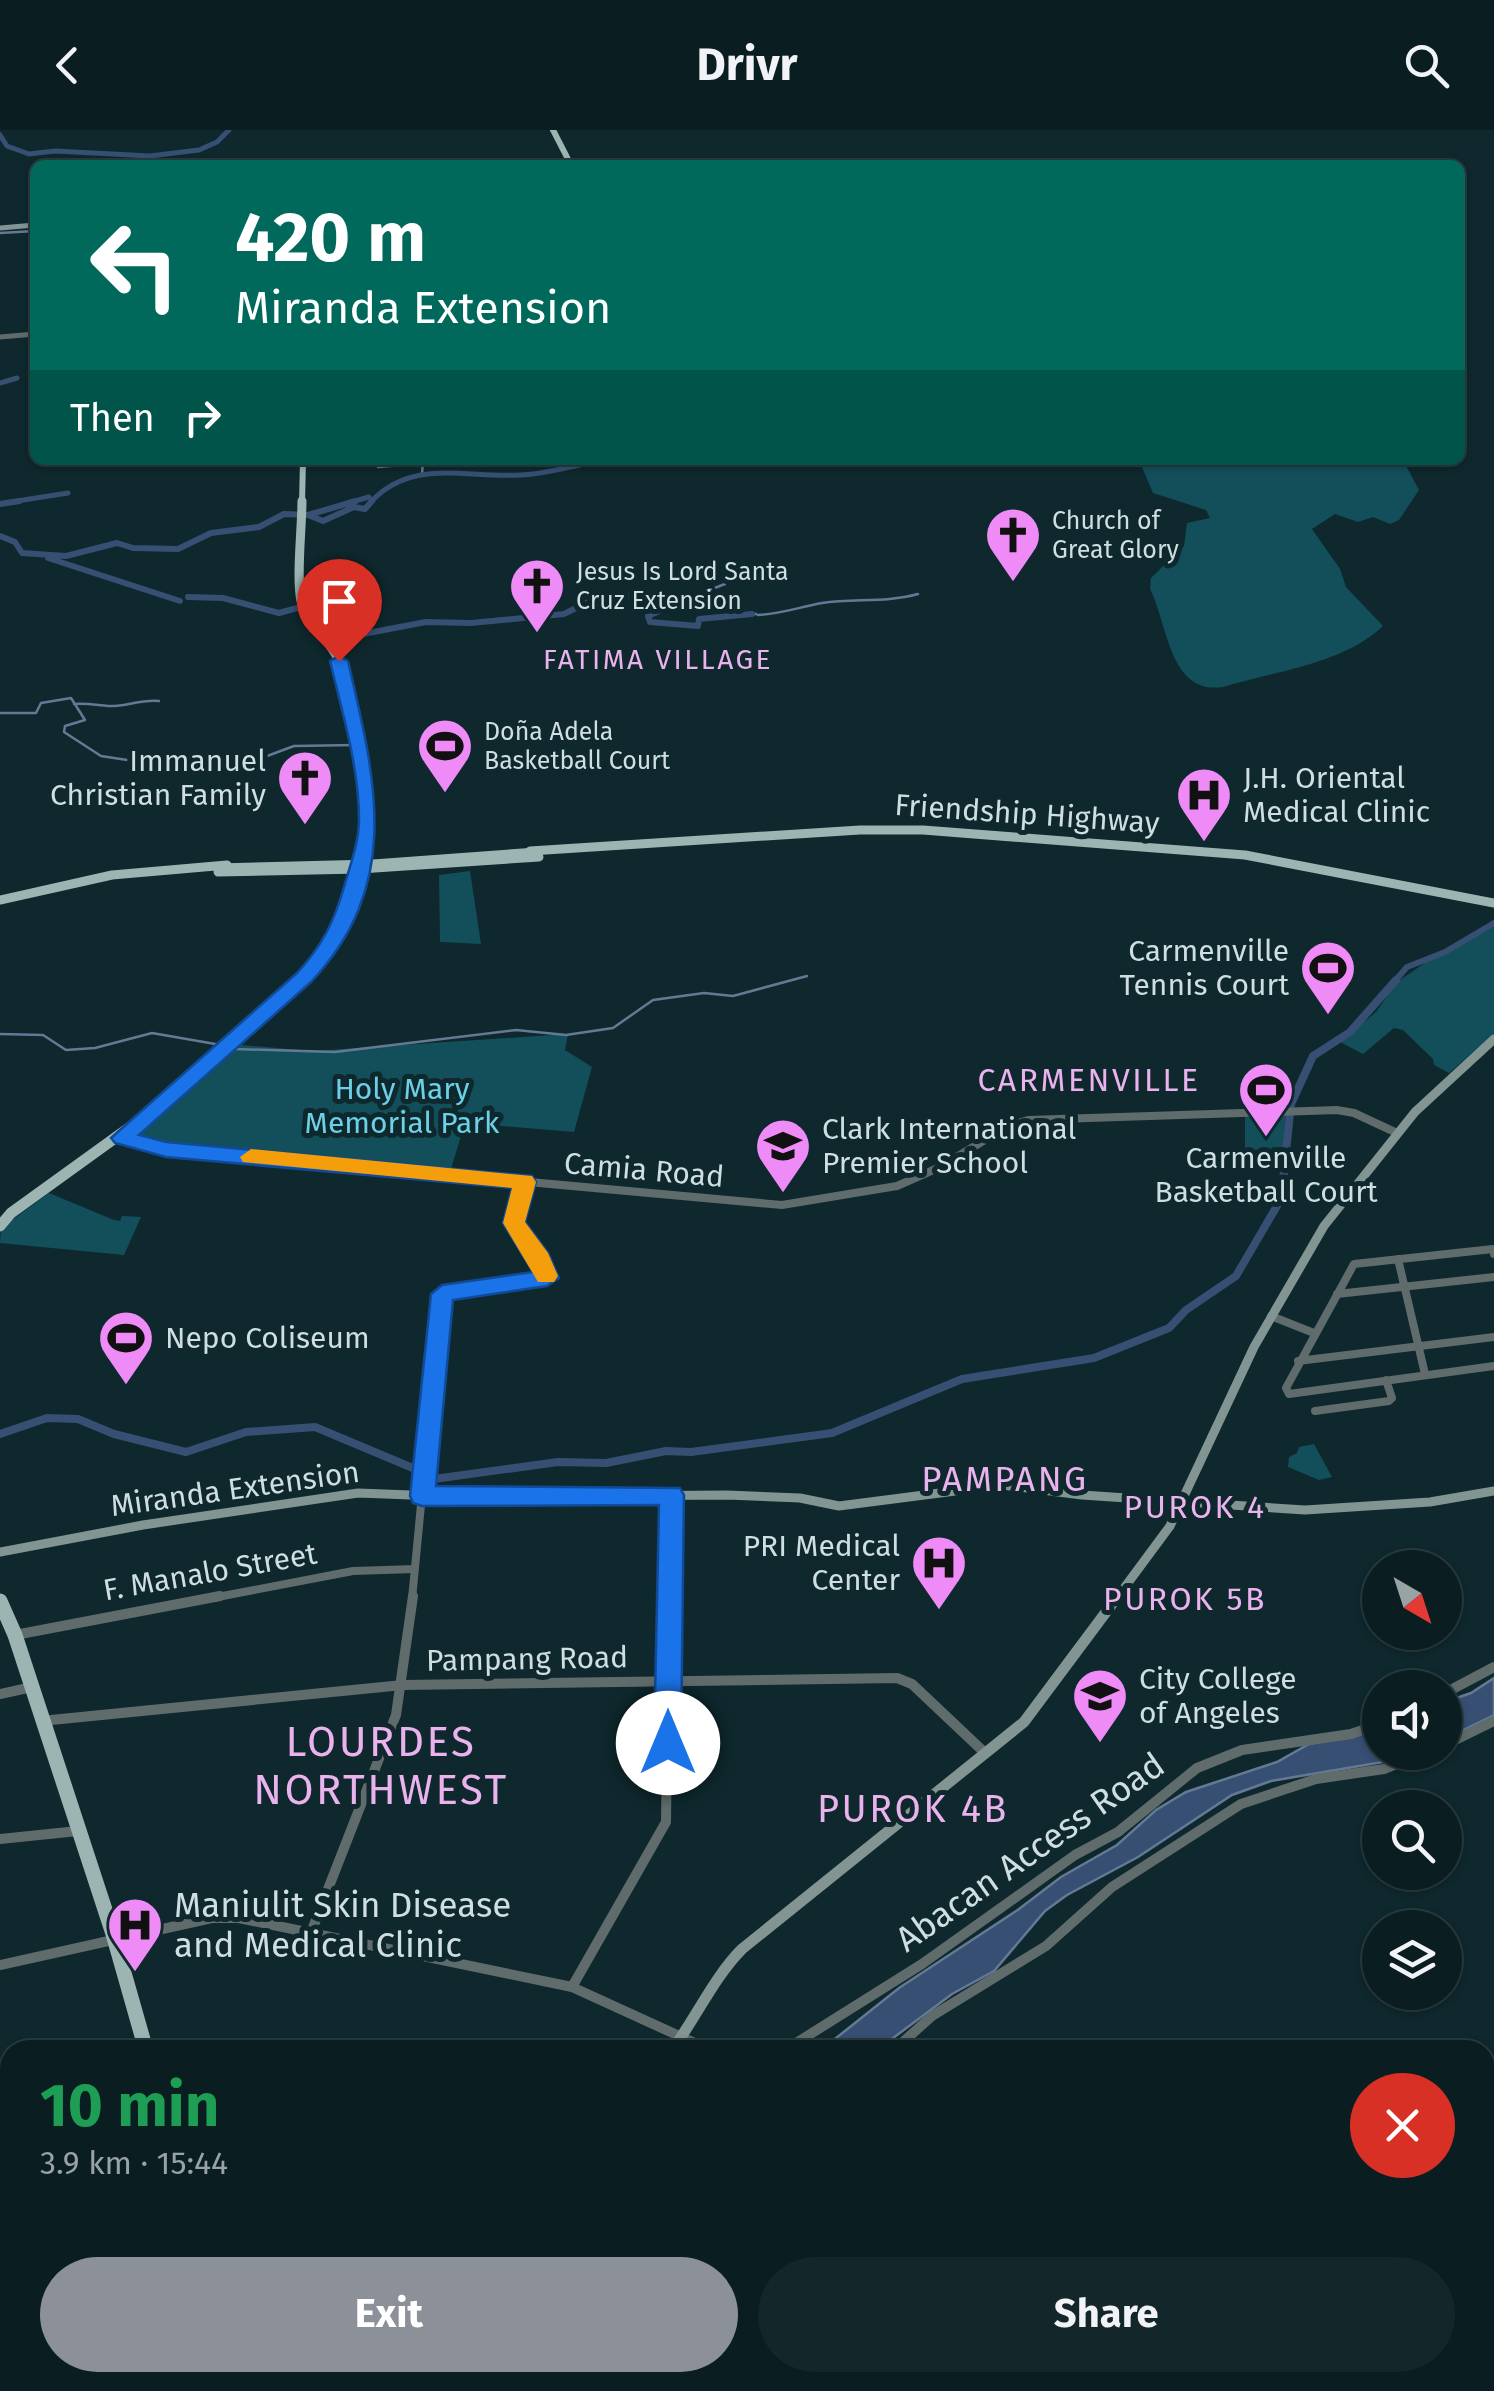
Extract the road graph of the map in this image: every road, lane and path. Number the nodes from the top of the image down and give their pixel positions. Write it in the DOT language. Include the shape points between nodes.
graph roads {
  1 [pos="553,130"];
  2 [pos="570,160"];
  3 [pos="30,225"];
  4 [pos="0,228"];
  5 [pos="30,335"];
  6 [pos="0,338"];
  7 [pos="303,465"];
  8 [pos="552,852"];
  9 [pos="359,865"];
  10 [pos="145,870"];
  11 [pos="0,900"];
  12 [pos="1494,903"];
  13 [pos="1494,1039"];
  14 [pos="1397,1133"];
  15 [pos="122,1138"];
  16 [pos="524,1182"];
  17 [pos="4,1220"];
  18 [pos="1494,1254"];
  19 [pos="1398,1259"];
  20 [pos="1494,1277"];
  21 [pos="1404,1286"];
  22 [pos="1337,1294"];
  23 [pos="1270,1318"];
  24 [pos="1313,1335"];
  25 [pos="1494,1337"];
  26 [pos="1418,1345"];
  27 [pos="1298,1361"];
  28 [pos="1494,1366"];
  29 [pos="1425,1374"];
  30 [pos="1386,1380"];
  31 [pos="1315,1412"];
  32 [pos="1494,1492"];
  33 [pos="671,1495"];
  34 [pos="422,1496"];
  35 [pos="1182,1503"];
  36 [pos="0,1552"];
  37 [pos="415,1569"];
  38 [pos="0,1601"];
  39 [pos="15,1635"];
  40 [pos="1494,1667"];
  41 [pos="668,1682"];
  42 [pos="403,1685"];
  43 [pos="1462,1685"];
  44 [pos="32,1687"];
  45 [pos="0,1694"];
  46 [pos="41,1721"];
  47 [pos="1494,1721"];
  48 [pos="1362,1730"];
  49 [pos="1462,1737"];
  50 [pos="987,1754"];
  51 [pos="1377,1770"];
  52 [pos="78,1832"];
  53 [pos="0,1839"];
  54 [pos="312,1930"];
  55 [pos="115,1942"];
  56 [pos="0,1965"];
  57 [pos="572,1987"];
  58 [pos="680,2035"];
  59 [pos="143,2040"];
  60 [pos="677,2040"];
  61 [pos="690,2040"];
  62 [pos="801,2040"];
  63 [pos="905,2040"];
  1 -- 2 [label="main road"];
  3 -- 4 [label="main road"];
  5 -- 6 [label="street"];
  7 -- 9 [label="main road" via="302,606 333,648 344,677 368,818"];
  8 -- 9 [label="main road, Friendship Highway"];
  8 -- 10 [label="main road, bridge" via="362,867"];
  8 -- 12 [label="main road, Friendship Highway" via="923,830 1245,855"];
  9 -- 10 [label="main road, Friendship Highway"];
  9 -- 15 [label="main road" via="343,923 326,954"];
  10 -- 11 [label="main road, Friendship Highway"];
  13 -- 14 [label="main road"];
  14 -- 16 [label="street, Camia Road" via="1342,1110 1019,1122 897,1186 805,1204"];
  14 -- 23 [label="main road" via="1324,1226"];
  15 -- 16 [label="street, Camia Road" via="166,1150"];
  15 -- 17 [label="main road"];
  16 -- 34 [label="street" via="514,1223 547,1278 442,1294"];
  18 -- 19 [label="street" via="1493,1249"];
  19 -- 21 [label="street"];
  19 -- 22 [label="street" via="1354,1264"];
  20 -- 21 [label="street"];
  21 -- 22 [label="street"];
  21 -- 26 [label="street"];
  22 -- 24 [label="street"];
  23 -- 24 [label="street"];
  23 -- 35 [label="main road"];
  24 -- 27 [label="street"];
  25 -- 26 [label="street"];
  26 -- 27 [label="street"];
  26 -- 29 [label="street"];
  27 -- 30 [label="street" via="1289,1394"];
  28 -- 29 [label="street"];
  29 -- 30 [label="street"];
  30 -- 31 [label="street" via="1389,1400"];
  32 -- 35 [label="main road, Miranda Extension" via="1340,1510"];
  33 -- 34 [label="main road, Miranda Extension"];
  33 -- 35 [label="main road, Miranda Extension" via="800,1498 839,1506 1002,1486"];
  33 -- 41 [label="street"];
  34 -- 36 [label="main road, Miranda Extension" via="351,1494"];
  34 -- 37 [label="street"];
  35 -- 50 [label="main road" via="1024,1722"];
  37 -- 39 [label="street, F. Manalo Street" via="353,1571"];
  37 -- 42 [label="street"];
  38 -- 39 [label="main road"];
  39 -- 44 [label="main road"];
  40 -- 43 [label="street"];
  41 -- 42 [label="street, Pampang Road"];
  41 -- 50 [label="street, Pampang Road" via="907,1680"];
  41 -- 57 [label="street" via="664,1828"];
  42 -- 46 [label="street, Pampang Road"];
  42 -- 54 [label="street"];
  44 -- 45 [label="street"];
  44 -- 46 [label="main road"];
  46 -- 52 [label="main road"];
  47 -- 49 [label="street"];
  48 -- 62 [label="street, Abacan Access Road" via="1242,1750 1197,1768 1118,1832"];
  50 -- 58 [label="main road" via="742,1949"];
  51 -- 63 [label="street" via="1316,1779 1242,1804 1112,1887 1046,1946 932,2016"];
  52 -- 53 [label="street"];
  52 -- 55 [label="main road"];
  54 -- 55 [label="street" via="220,1917"];
  54 -- 57 [label="street"];
  55 -- 56 [label="street"];
  55 -- 59 [label="main road"];
  57 -- 58 [label="street"];
  58 -- 60 [label="main road"];
  58 -- 61 [label="street"];
}
